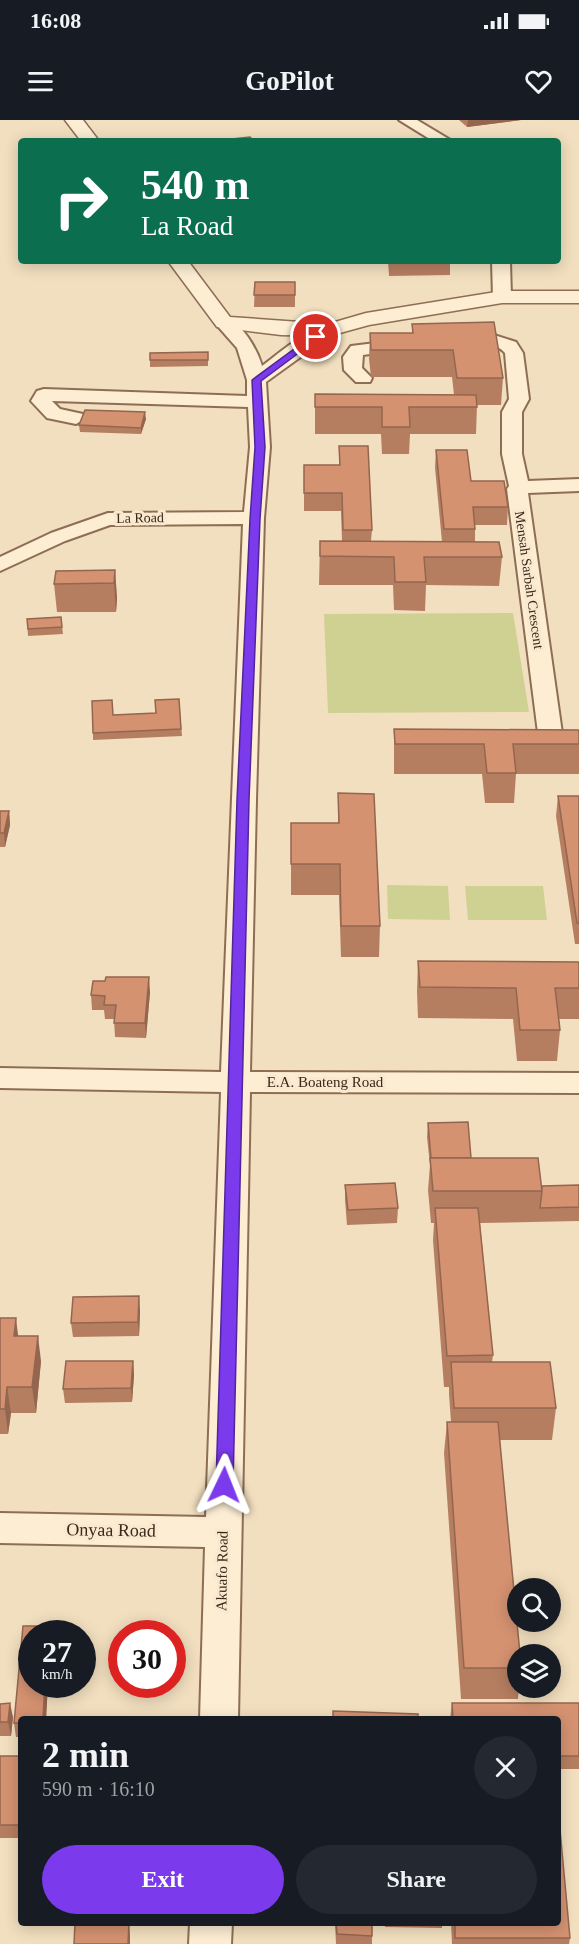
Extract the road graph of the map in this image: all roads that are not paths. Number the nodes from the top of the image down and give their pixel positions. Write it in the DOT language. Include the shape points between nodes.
graph roads {
  1 [pos="74,120"];
  2 [pos="406,120"];
  3 [pos="88,138"];
  4 [pos="439,138"];
  5 [pos="180,264"];
  6 [pos="501,264"];
  7 [pos="502,297"];
  8 [pos="579,297"];
  9 [pos="224,323"];
  10 [pos="329,330"];
  11 [pos="363,378"];
  12 [pos="257,391"];
  13 [pos="76,418"];
  14 [pos="579,485"];
  15 [pos="519,487"];
  16 [pos="255,519"];
  17 [pos="0,565"];
  18 [pos="549,733"];
  19 [pos="0,1078"];
  20 [pos="237,1082"];
  21 [pos="579,1083"];
  22 [pos="0,1528"];
  23 [pos="223,1532"];
  24 [pos="219,1716"];
  25 [pos="211,1926"];
  26 [pos="210,1944"];
  1 -- 3 [label="street"];
  2 -- 4 [label="street"];
  5 -- 9 [label="street"];
  6 -- 7 [label="street"];
  7 -- 8 [label="street"];
  7 -- 10 [label="street" via="366,319"];
  9 -- 10 [label="street"];
  9 -- 12 [label="street, Akuafo Road" via="245,346"];
  10 -- 12 [label="street" via="303,344"];
  11 -- 15 [label="street, Mensah Sarbah Crescent" via="353,370 352,357 357,350 494,340 510,346 519,399 512,412 512,454"];
  12 -- 13 [label="street" via="44,395 41,401 54,414"];
  12 -- 16 [label="street, Akuafo Road" via="260,447"];
  14 -- 15 [label="street"];
  15 -- 18 [label="street, Mensah Sarbah Crescent"];
  16 -- 17 [label="street, La Road" via="108,519 58,537"];
  16 -- 20 [label="street, Akuafo Road" via="243,800"];
  19 -- 20 [label="street, E.A. Boateng Road"];
  20 -- 21 [label="street, E.A. Boateng Road"];
  20 -- 23 [label="street, Akuafo Road"];
  22 -- 23 [label="street, Onyaa Road"];
  23 -- 24 [label="street, Akuafo Road"];
  25 -- 26 [label="street"];
}
